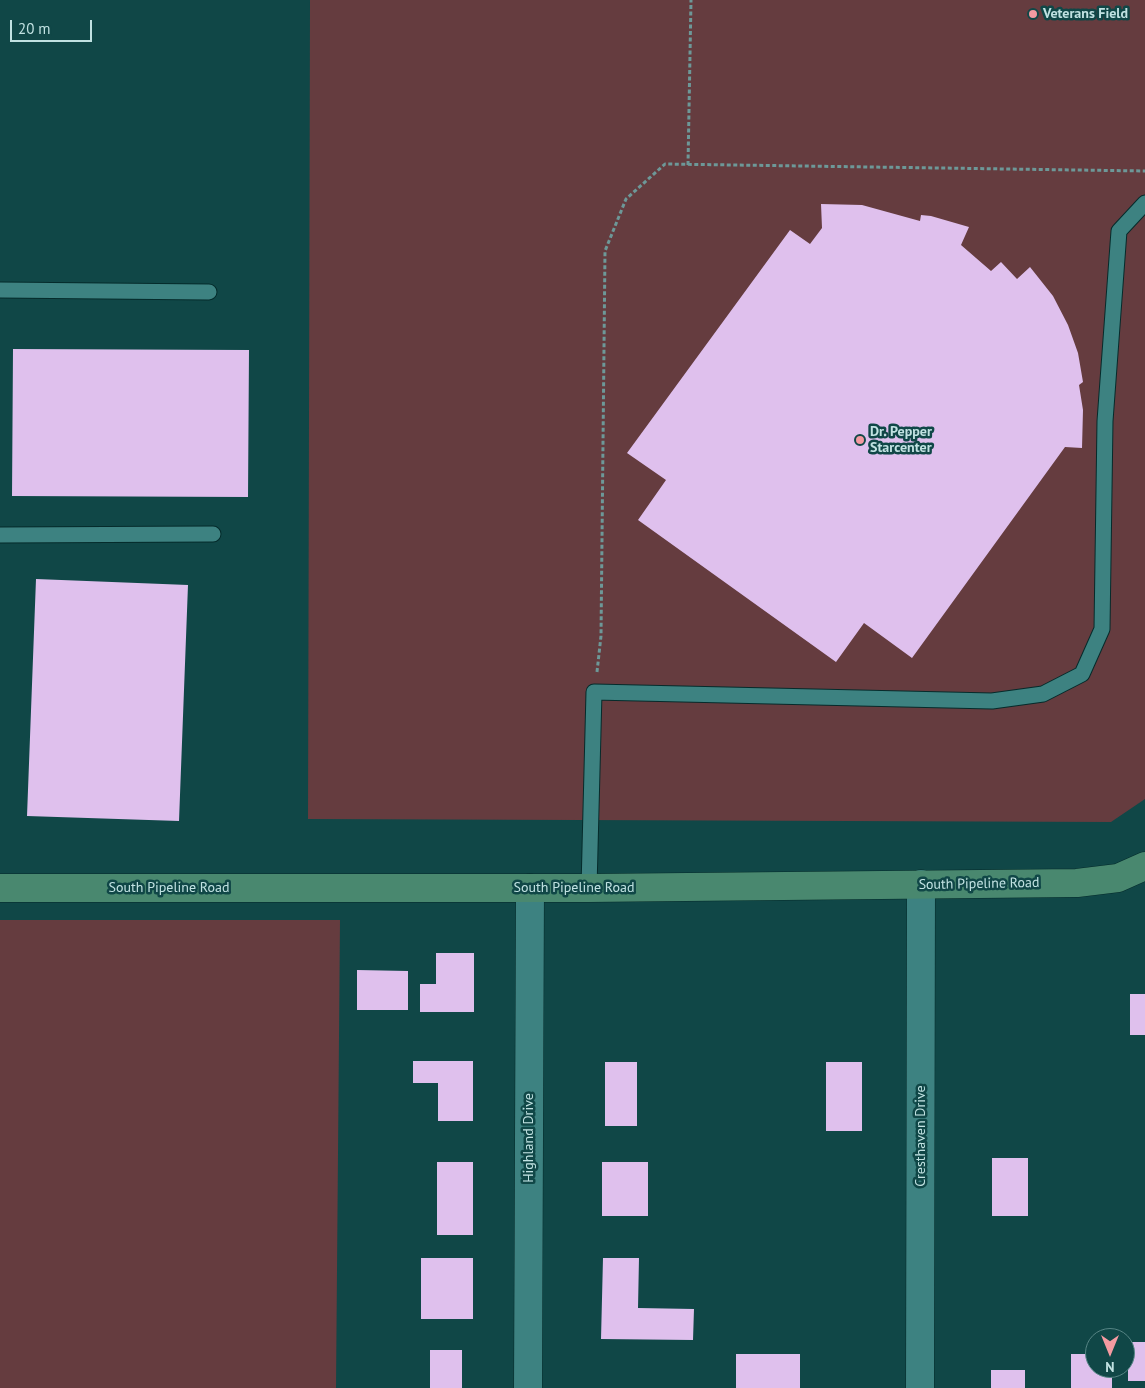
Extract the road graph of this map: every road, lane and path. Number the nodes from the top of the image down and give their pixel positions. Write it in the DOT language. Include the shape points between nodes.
graph roads {
  1 [pos="691,0"];
  2 [pos="688,165"];
  3 [pos="1145,171"];
  4 [pos="1145,203"];
  5 [pos="0,290"];
  6 [pos="210,292"];
  7 [pos="213,534"];
  8 [pos="0,535"];
  9 [pos="594,692"];
  10 [pos="1145,866"];
  11 [pos="921,884"];
  12 [pos="0,888"];
  13 [pos="530,888"];
  14 [pos="589,888"];
  15 [pos="528,1388"];
  16 [pos="920,1388"];
  1 -- 2 [label="path"];
  2 -- 3 [label="path"];
  2 -- 9 [label="path" via="665,164 626,199 605,251 601,636"];
  4 -- 9 [label="lane" via="1119,231 1105,421 1102,628 1082,674 1043,694 992,701"];
  5 -- 6 [label="lane"];
  7 -- 8 [label="lane"];
  9 -- 14 [label="lane"];
  10 -- 11 [label="street, South Pipeline Road" via="1118,878 1077,883"];
  11 -- 14 [label="street, South Pipeline Road"];
  11 -- 16 [label="street, Cresthaven Drive"];
  12 -- 13 [label="street, South Pipeline Road"];
  13 -- 14 [label="street, South Pipeline Road"];
  13 -- 15 [label="street, Highland Drive"];
}
